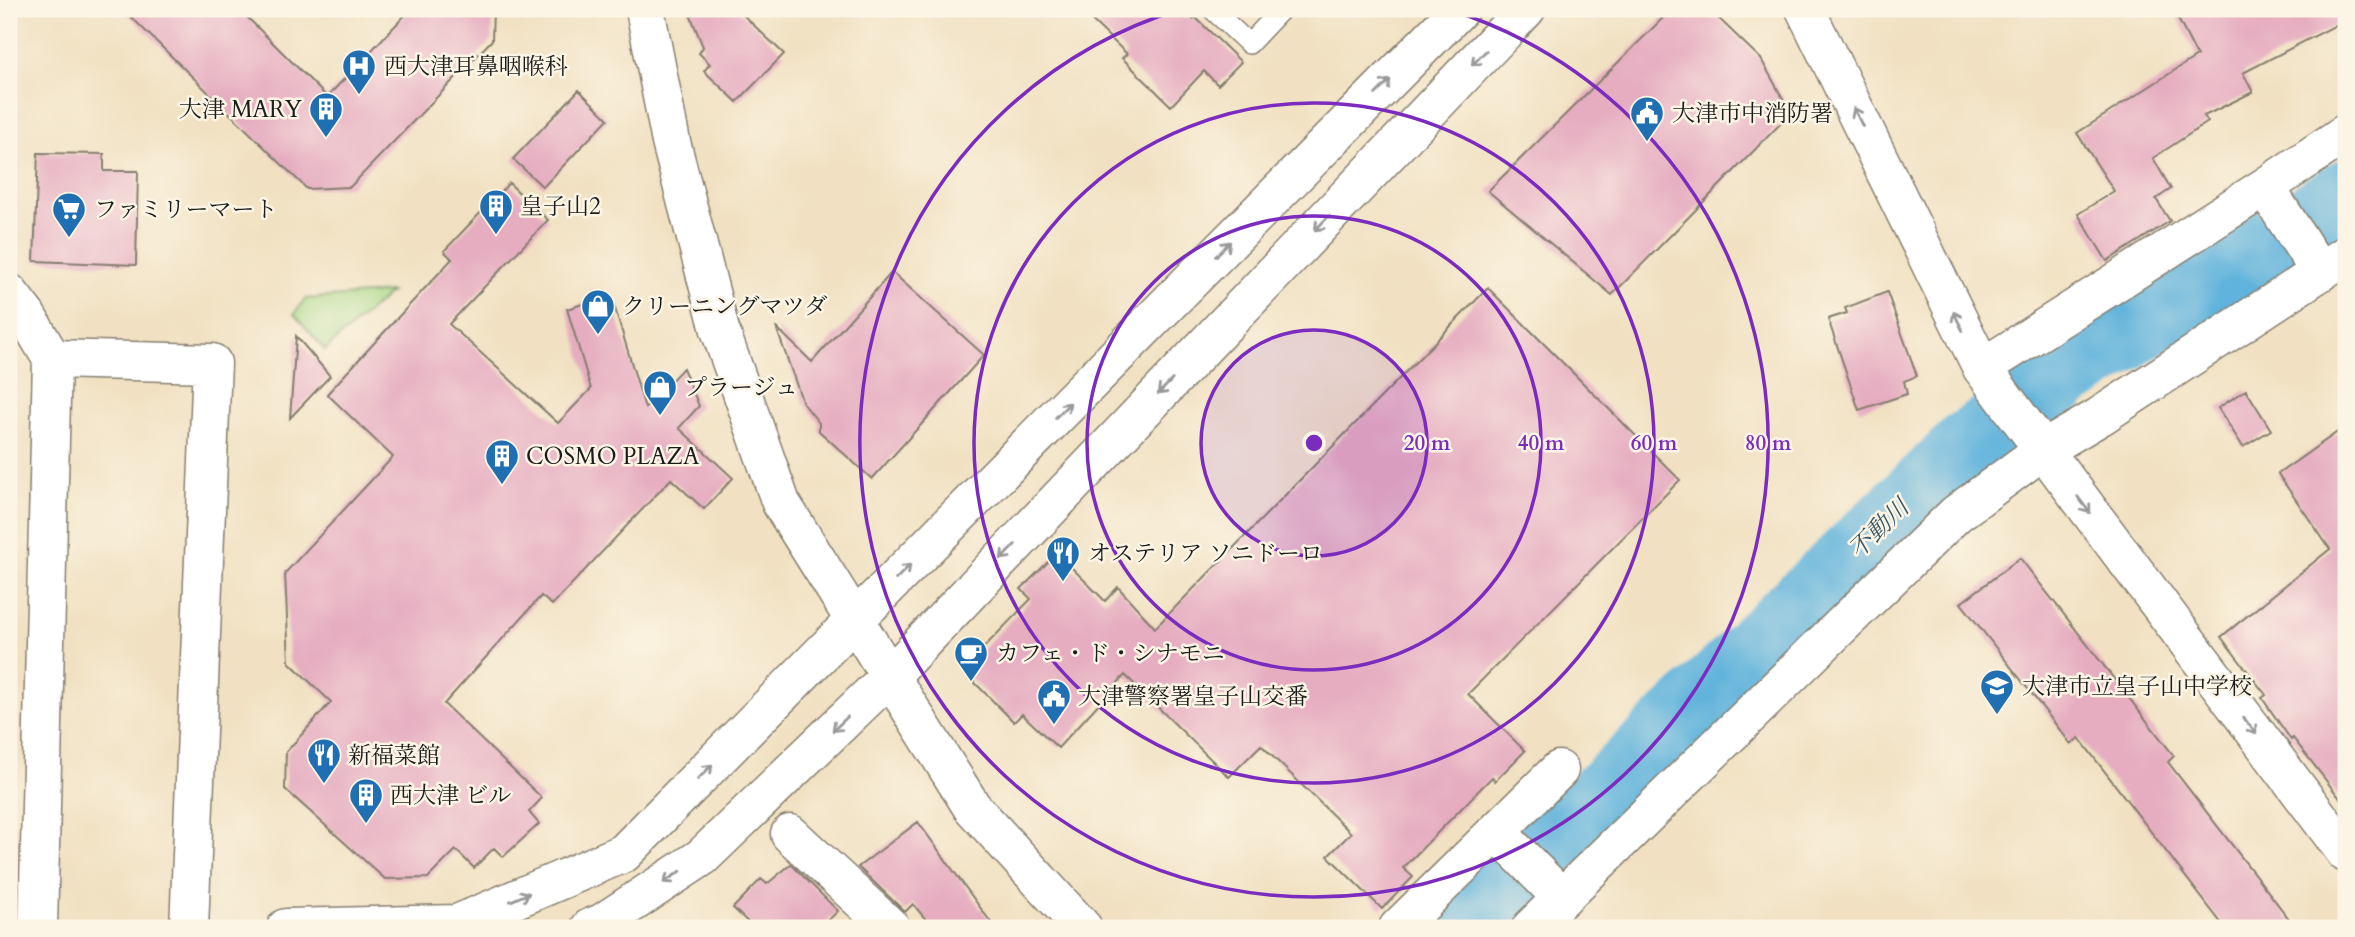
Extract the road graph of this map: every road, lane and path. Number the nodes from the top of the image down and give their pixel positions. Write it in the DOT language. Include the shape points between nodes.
graph roads {
  1 [pos="645,9"];
  2 [pos="1212,9"];
  3 [pos="1282,9"];
  4 [pos="1460,9"];
  5 [pos="1526,9"];
  6 [pos="1805,9"];
  7 [pos="2346,133"];
  8 [pos="2269,194"];
  9 [pos="2325,261"];
  10 [pos="9,293"];
  11 [pos="52,359"];
  12 [pos="1986,375"];
  13 [pos="2037,443"];
  14 [pos="855,621"];
  15 [pos="889,677"];
  16 [pos="1559,770"];
  17 [pos="1497,832"];
  18 [pos="790,834"];
  19 [pos="2346,853"];
  20 [pos="1562,898"];
  21 [pos="38,928"];
  22 [pos="189,928"];
  23 [pos="286,928"];
  24 [pos="590,928"];
  25 [pos="891,928"];
  26 [pos="1083,928"];
  27 [pos="1398,928"];
  28 [pos="1531,928"];
  1 -- 14 [label="street" via="671,142 720,330 781,503"];
  2 -- 3 [label="lane" via="1249,44"];
  14 -- 4 [label="street, one-way"];
  5 -- 15 [label="street, one-way"];
  12 -- 6 [label="street, one-way"];
  7 -- 8 [label="street"];
  8 -- 9 [label="street"];
  8 -- 12 [label="street"];
  9 -- 13 [label="street" via="2099,417"];
  10 -- 11 [label="street"];
  11 -- 21 [label="street"];
  11 -- 22 [label="street" via="212,363"];
  12 -- 13 [label="street"];
  13 -- 19 [label="street, one-way"];
  13 -- 20 [label="street" via="1956,514"];
  14 -- 15 [label="street"];
  23 -- 14 [label="street, one-way" via="457,923 624,853"];
  15 -- 24 [label="street, one-way" via="702,857"];
  15 -- 26 [label="street" via="972,807"];
  16 -- 17 [label="street"];
  17 -- 20 [label="street"];
  17 -- 27 [label="street"];
  18 -- 25 [label="street"];
  20 -- 28 [label="street"];
}
